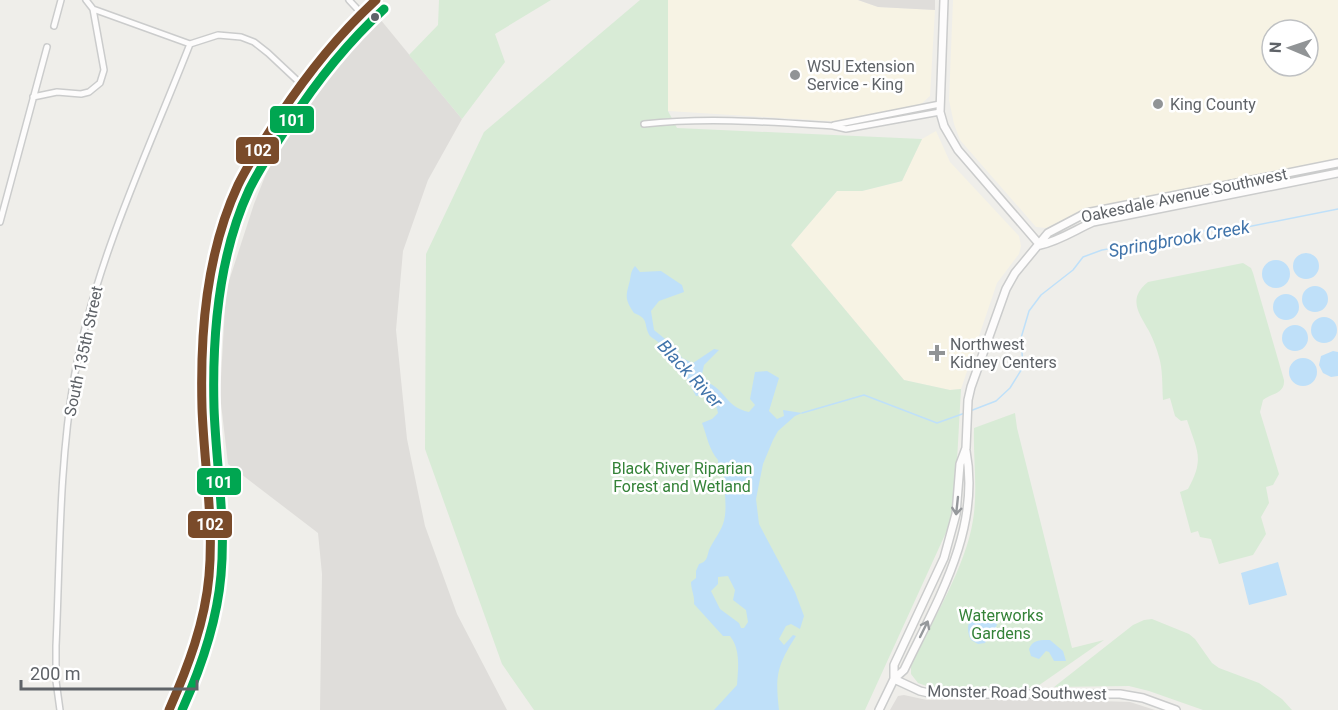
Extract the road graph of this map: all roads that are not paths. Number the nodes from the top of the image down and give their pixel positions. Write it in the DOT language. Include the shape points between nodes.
graph roads {
  1 [pos="60,0"];
  2 [pos="86,0"];
  3 [pos="349,0"];
  4 [pos="376,0"];
  5 [pos="944,0"];
  6 [pos="93,9"];
  7 [pos="361,13"];
  8 [pos="54,26"];
  9 [pos="190,44"];
  10 [pos="47,47"];
  11 [pos="300,83"];
  12 [pos="33,97"];
  13 [pos="940,108"];
  14 [pos="644,124"];
  15 [pos="269,133"];
  16 [pos="1338,163"];
  17 [pos="1312,169"];
  18 [pos="1338,171"];
  19 [pos="1207,189"];
  20 [pos="1140,213"];
  21 [pos="0,222"];
  22 [pos="1040,245"];
  23 [pos="966,448"];
  24 [pos="894,679"];
  25 [pos="60,710"];
  26 [pos="169,710"];
  27 [pos="176,710"];
  28 [pos="879,710"];
  29 [pos="1176,710"];
  1 -- 8 [label="street"];
  2 -- 6 [label="street"];
  3 -- 7 [label="street"];
  4 -- 7 [label="main road"];
  5 -- 13 [label="street"];
  6 -- 9 [label="street"];
  6 -- 12 [label="street" via="104,70 100,83 81,94 57,92"];
  7 -- 11 [label="main road"];
  9 -- 11 [label="street" via="218,35 241,37 254,42"];
  9 -- 25 [label="street, South 135th Street" via="102,263 75,376 67,425 56,646"];
  10 -- 12 [label="street"];
  11 -- 15 [label="main road"];
  12 -- 21 [label="street"];
  13 -- 14 [label="street" via="833,126 736,120"];
  13 -- 22 [label="street" via="944,126 958,150"];
  15 -- 26 [label="main road" via="253,156 227,215 206,304 202,408 209,576 188,671"];
  15 -- 27 [label="main road" via="232,221 212,305 208,408 214,579 193,674"];
  16 -- 17 [label="street, Oakesdale Avenue Southwest"];
  17 -- 18 [label="street" via="1320,173"];
  17 -- 19 [label="street, Oakesdale Avenue Southwest"];
  18 -- 20 [label="street, Oakesdale Avenue Southwest"];
  19 -- 20 [label="street" via="1196,197 1149,207"];
  19 -- 22 [label="street, Oakesdale Avenue Southwest" via="1086,213 1048,233"];
  20 -- 22 [label="street, Oakesdale Avenue Southwest" via="1093,222"];
  22 -- 23 [label="street, Oakesdale Avenue Southwest" via="1026,258 1006,289 971,387"];
  23 -- 24 [label="street, Oakesdale Avenue Southwest, one-way" via="960,464 950,542 894,665"];
  24 -- 23 [label="street, one-way" via="904,670 953,568 964,531 969,465"];
  24 -- 28 [label="street"];
  24 -- 29 [label="street, Monster Road Southwest" via="933,694 1120,694"];
}
